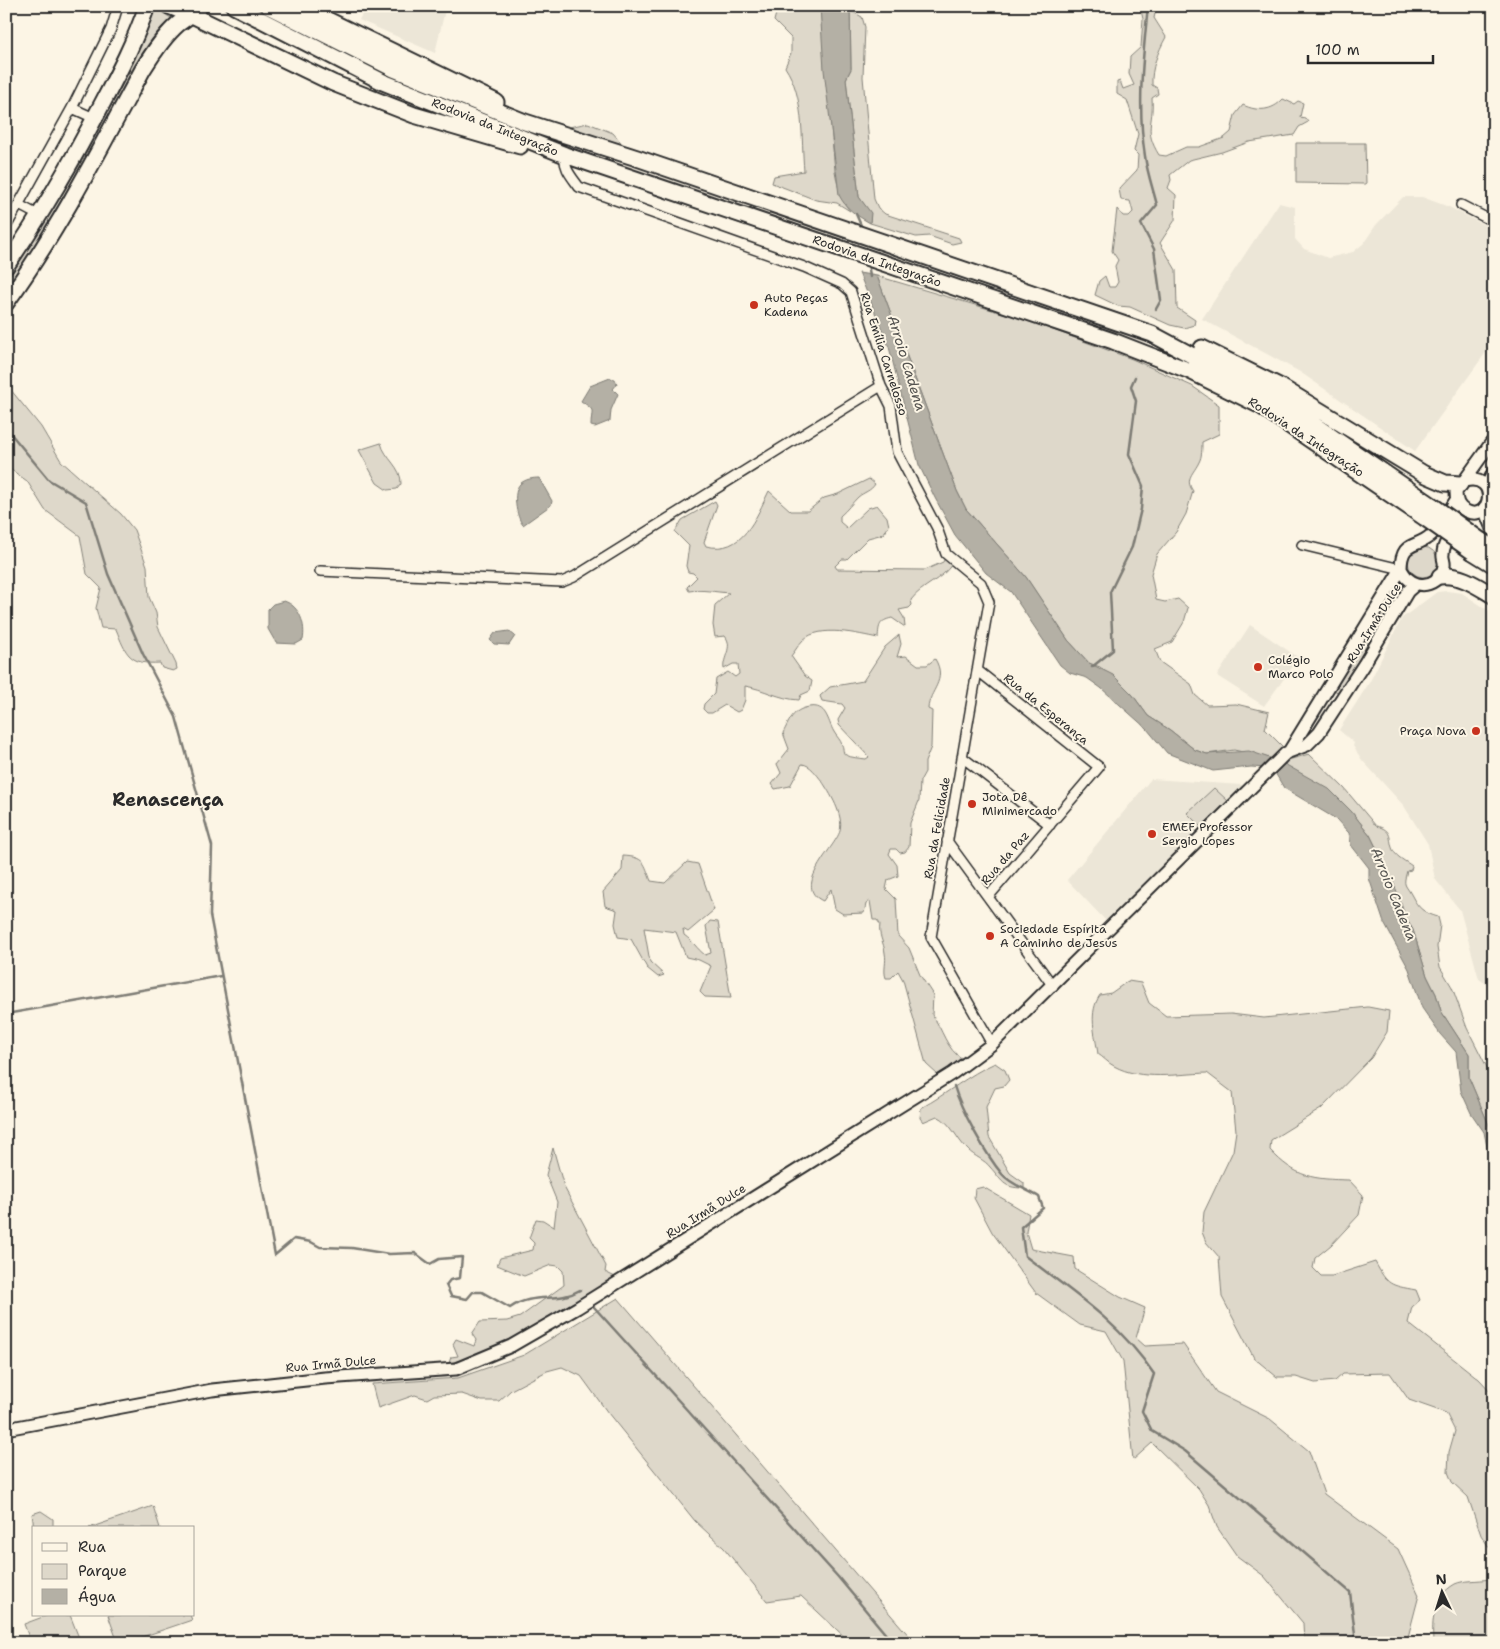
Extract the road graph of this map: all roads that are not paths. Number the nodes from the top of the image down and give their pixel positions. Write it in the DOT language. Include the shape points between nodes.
graph roads {
  1 [pos="118,6"];
  2 [pos="147,6"];
  3 [pos="169,6"];
  4 [pos="234,6"];
  5 [pos="268,6"];
  6 [pos="299,6"];
  7 [pos="196,11"];
  8 [pos="72,108"];
  9 [pos="94,118"];
  10 [pos="525,122"];
  11 [pos="562,154"];
  12 [pos="19,205"];
  13 [pos="1461,205"];
  14 [pos="40,216"];
  15 [pos="1494,222"];
  16 [pos="6,227"];
  17 [pos="6,266"];
  18 [pos="6,303"];
  19 [pos="1152,334"];
  20 [pos="881,386"];
  21 [pos="1494,439"];
  22 [pos="1494,471"];
  23 [pos="1463,482"];
  24 [pos="1487,485"];
  25 [pos="1456,500"];
  26 [pos="1486,509"];
  27 [pos="1429,512"];
  28 [pos="1470,514"];
  29 [pos="1494,528"];
  30 [pos="1424,541"];
  31 [pos="1302,546"];
  32 [pos="1477,546"];
  33 [pos="1494,549"];
  34 [pos="1442,554"];
  35 [pos="1494,565"];
  36 [pos="1402,569"];
  37 [pos="320,571"];
  38 [pos="1440,576"];
  39 [pos="1416,584"];
  40 [pos="1494,596"];
  41 [pos="989,602"];
  42 [pos="978,670"];
  43 [pos="1327,692"];
  44 [pos="1332,716"];
  45 [pos="1288,752"];
  46 [pos="962,757"];
  47 [pos="1099,767"];
  48 [pos="1050,825"];
  49 [pos="947,841"];
  50 [pos="988,897"];
  51 [pos="1053,986"];
  52 [pos="992,1044"];
  53 [pos="6,1429"];
  1 -- 8 [label="street" via="111,29"];
  2 -- 9 [label="highway" via="131,47"];
  3 -- 7 [label="highway"];
  4 -- 11 [label="highway, Rodovia da Integração" via="383,82"];
  5 -- 10 [label="highway, Rodovia da Integração" via="394,69"];
  6 -- 10 [label="highway" via="506,106"];
  7 -- 11 [label="highway" via="333,83 414,115 539,151"];
  7 -- 18 [label="highway" via="165,38 143,69 63,217"];
  8 -- 9 [label="street"];
  8 -- 12 [label="street"];
  9 -- 14 [label="highway"];
  10 -- 19 [label="highway, Rodovia da Integração"];
  11 -- 20 [label="street, Rua Emília Carnelosso" via="569,174 579,187 804,266 842,284 851,292"];
  11 -- 27 [label="highway, Rodovia da Integração" via="1113,341 1190,371 1268,410"];
  12 -- 14 [label="street"];
  12 -- 16 [label="street"];
  13 -- 15 [label="street"];
  14 -- 17 [label="highway"];
  19 -- 23 [label="highway" via="1185,340 1281,387 1424,474 1445,483"];
  19 -- 27 [label="highway, Rodovia da Integração" via="1288,407"];
  20 -- 37 [label="street" via="562,582"];
  20 -- 41 [label="street, Rua Emília Carnelosso" via="891,406 897,452 938,528 946,554 981,583"];
  21 -- 23 [label="street"];
  22 -- 24 [label="street"];
  23 -- 24 [label="street" via="1475,479"];
  23 -- 25 [label="street" via="1456,492"];
  24 -- 26 [label="street" via="1490,501"];
  25 -- 28 [label="street" via="1461,509"];
  25 -- 30 [label="street, Rua Irmã Dulce"];
  26 -- 28 [label="street"];
  26 -- 29 [label="highway"];
  27 -- 32 [label="highway, Rodovia da Integração, bridge"];
  28 -- 34 [label="street" via="1463,518 1446,542"];
  30 -- 34 [label="street" via="1432,543"];
  30 -- 36 [label="street, Rua Irmã Dulce" via="1406,549 1401,559"];
  31 -- 36 [label="street"];
  32 -- 33 [label="highway, Rodovia da Integração"];
  32 -- 35 [label="highway, Rodovia da Integração"];
  34 -- 38 [label="street" via="1444,565"];
  36 -- 39 [label="street"];
  36 -- 43 [label="street, Rua Irmã Dulce"];
  38 -- 39 [label="street, Rua Irmã Dulce" via="1430,584"];
  38 -- 40 [label="highway" via="1452,574"];
  39 -- 44 [label="street, Rua Irmã Dulce" via="1408,590"];
  41 -- 42 [label="street, Rua da Felicidade"];
  42 -- 46 [label="street, Rua da Felicidade"];
  42 -- 47 [label="street, Rua da Esperança"];
  43 -- 44 [label="street"];
  43 -- 45 [label="street, Rua Irmã Dulce"];
  44 -- 45 [label="street, Rua Irmã Dulce" via="1307,745"];
  45 -- 51 [label="street, Rua Irmã Dulce"];
  46 -- 48 [label="street"];
  46 -- 49 [label="street, Rua da Felicidade"];
  47 -- 48 [label="street, Rua da Paz"];
  48 -- 50 [label="street, Rua da Paz"];
  49 -- 50 [label="street"];
  49 -- 52 [label="street, Rua da Felicidade" via="930,938"];
  50 -- 51 [label="street"];
  51 -- 52 [label="street, Rua Irmã Dulce"];
  52 -- 53 [label="street, Rua Irmã Dulce" via="954,1073 577,1308 511,1346 456,1369 212,1390"];
}
